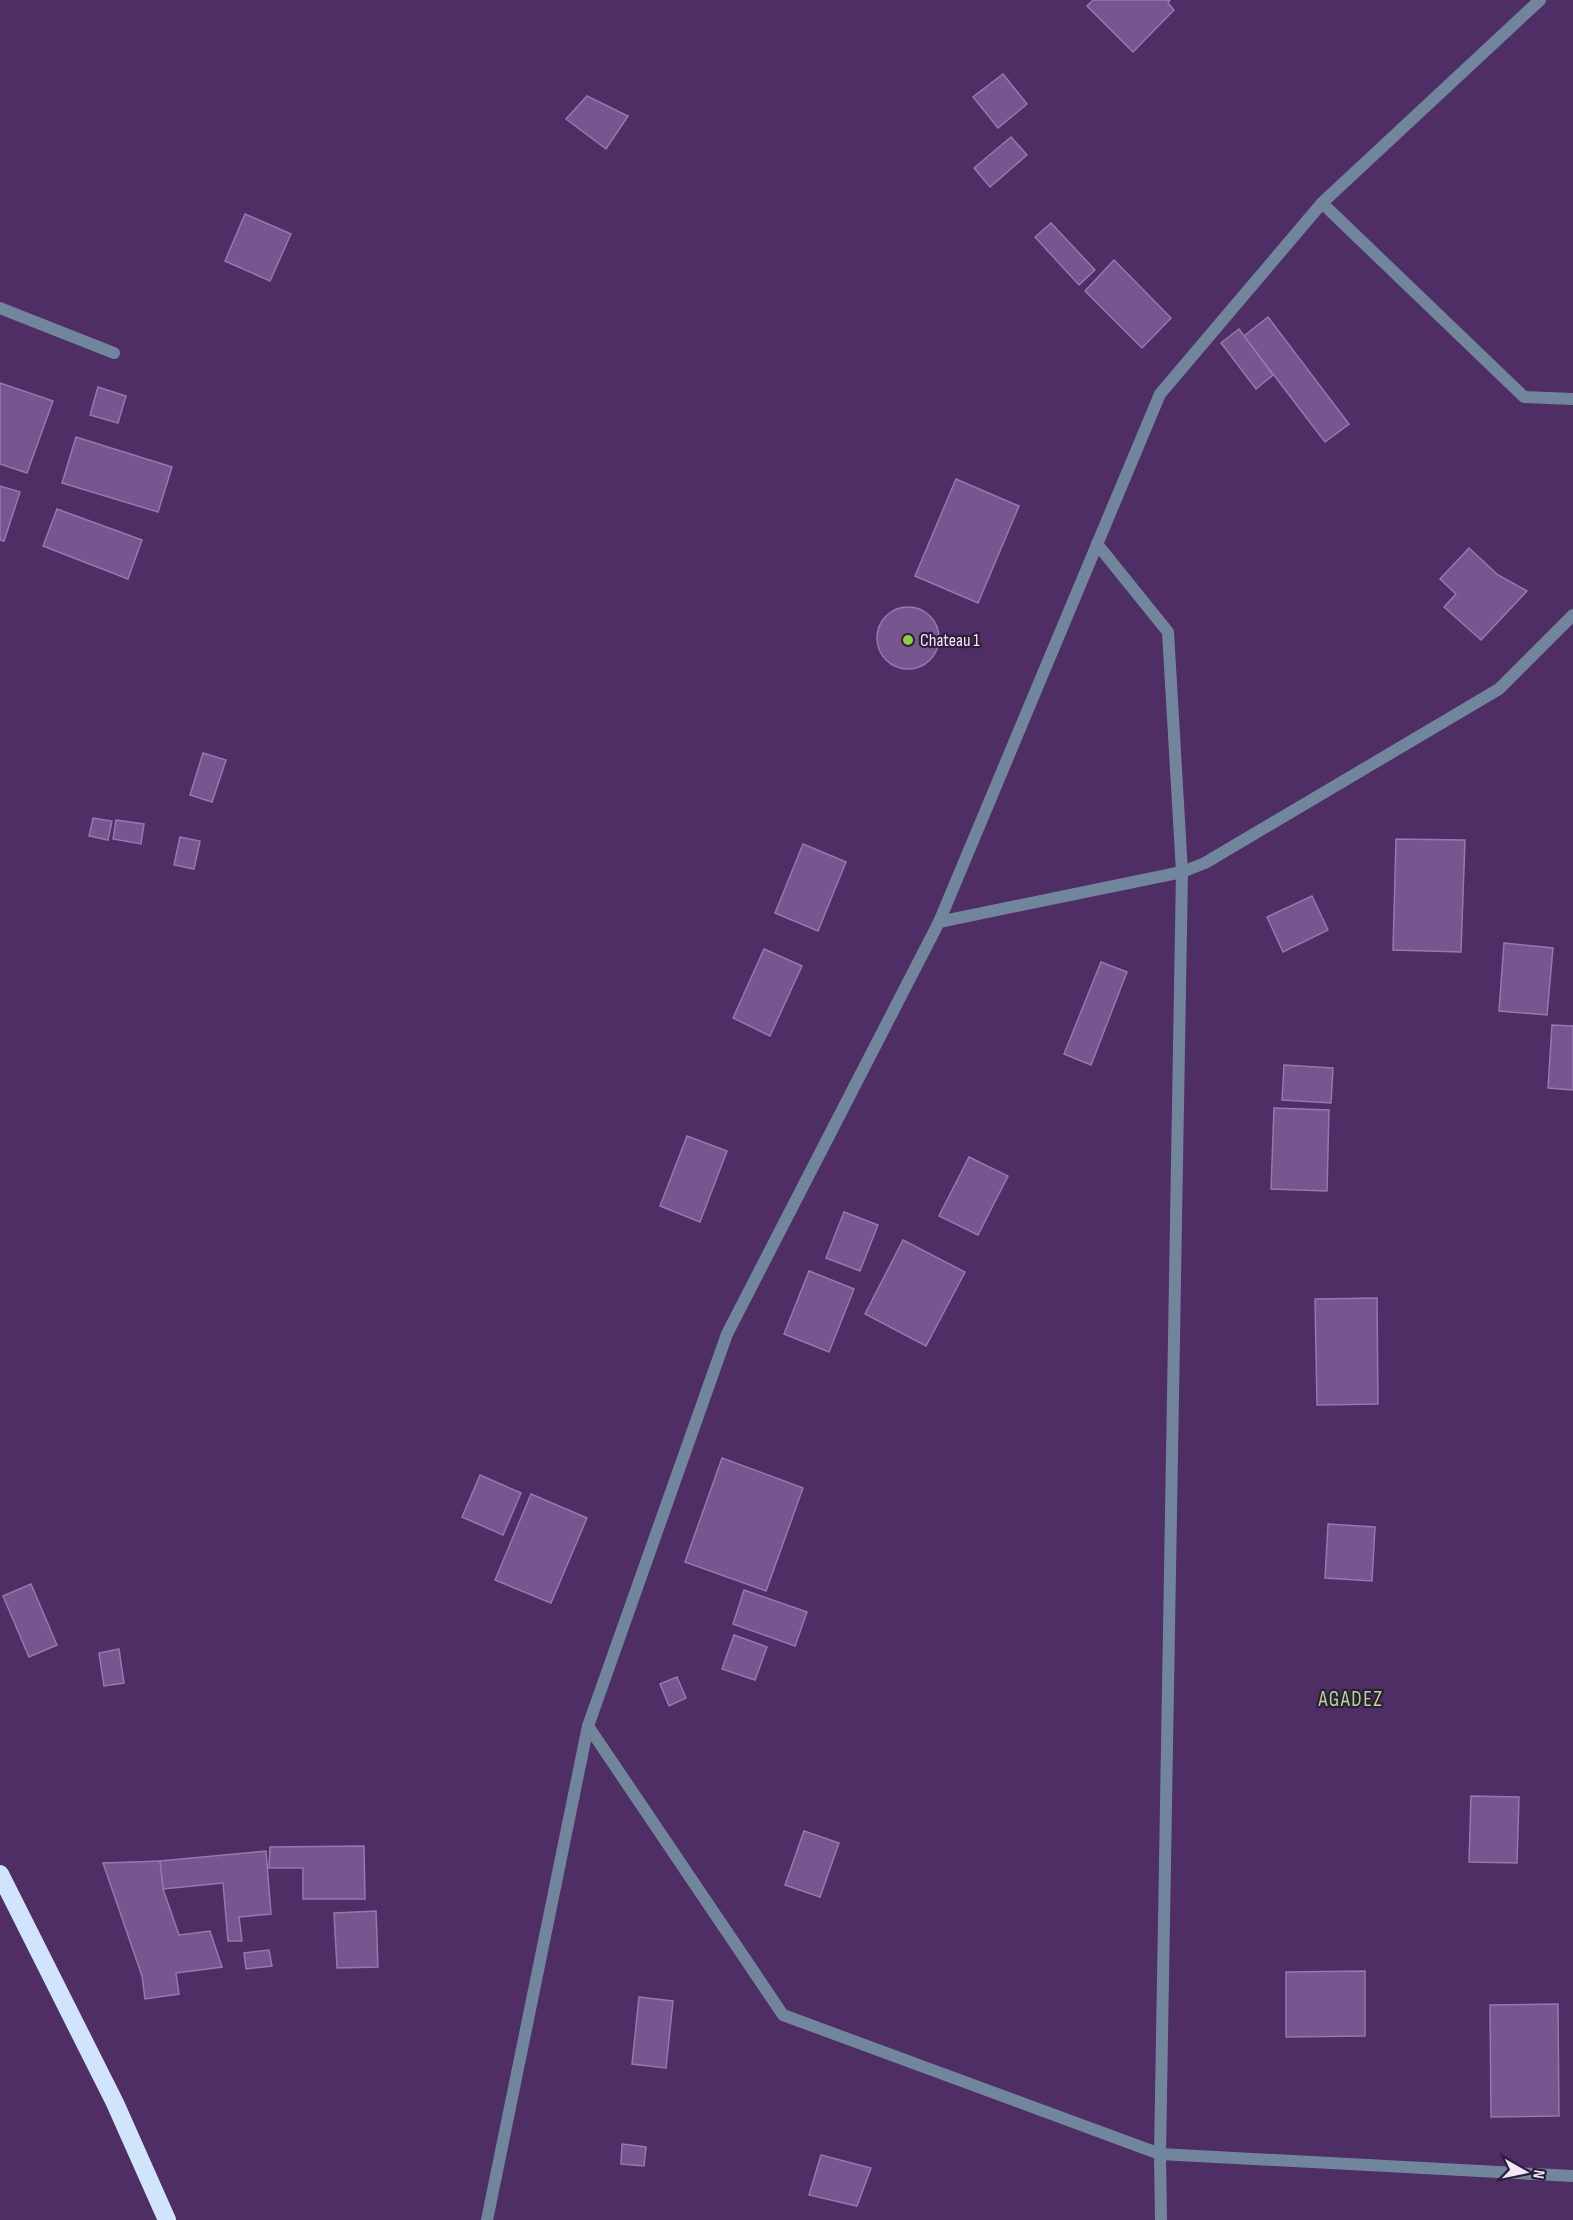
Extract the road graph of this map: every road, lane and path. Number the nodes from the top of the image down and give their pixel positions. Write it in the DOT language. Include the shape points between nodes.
graph roads {
  1 [pos="1540,0"];
  2 [pos="1322,203"];
  3 [pos="0,308"];
  4 [pos="114,353"];
  5 [pos="1573,399"];
  6 [pos="1097,544"];
  7 [pos="1573,615"];
  8 [pos="1182,872"];
  9 [pos="939,922"];
  10 [pos="588,1726"];
  11 [pos="0,1874"];
  12 [pos="1160,2154"];
  13 [pos="1573,2176"];
  14 [pos="167,2220"];
  15 [pos="487,2220"];
  16 [pos="1161,2220"];
  1 -- 2 [label="street"];
  2 -- 5 [label="street" via="1524,397"];
  2 -- 6 [label="street" via="1160,394"];
  3 -- 4 [label="street"];
  6 -- 8 [label="street" via="1168,632"];
  6 -- 9 [label="street"];
  7 -- 8 [label="street" via="1498,689 1205,863"];
  8 -- 9 [label="street"];
  8 -- 12 [label="street"];
  9 -- 10 [label="street" via="727,1334"];
  10 -- 12 [label="street" via="783,2015"];
  10 -- 15 [label="street"];
  11 -- 14 [label="highway" via="115,2103"];
  12 -- 13 [label="street"];
  12 -- 16 [label="street"];
}
